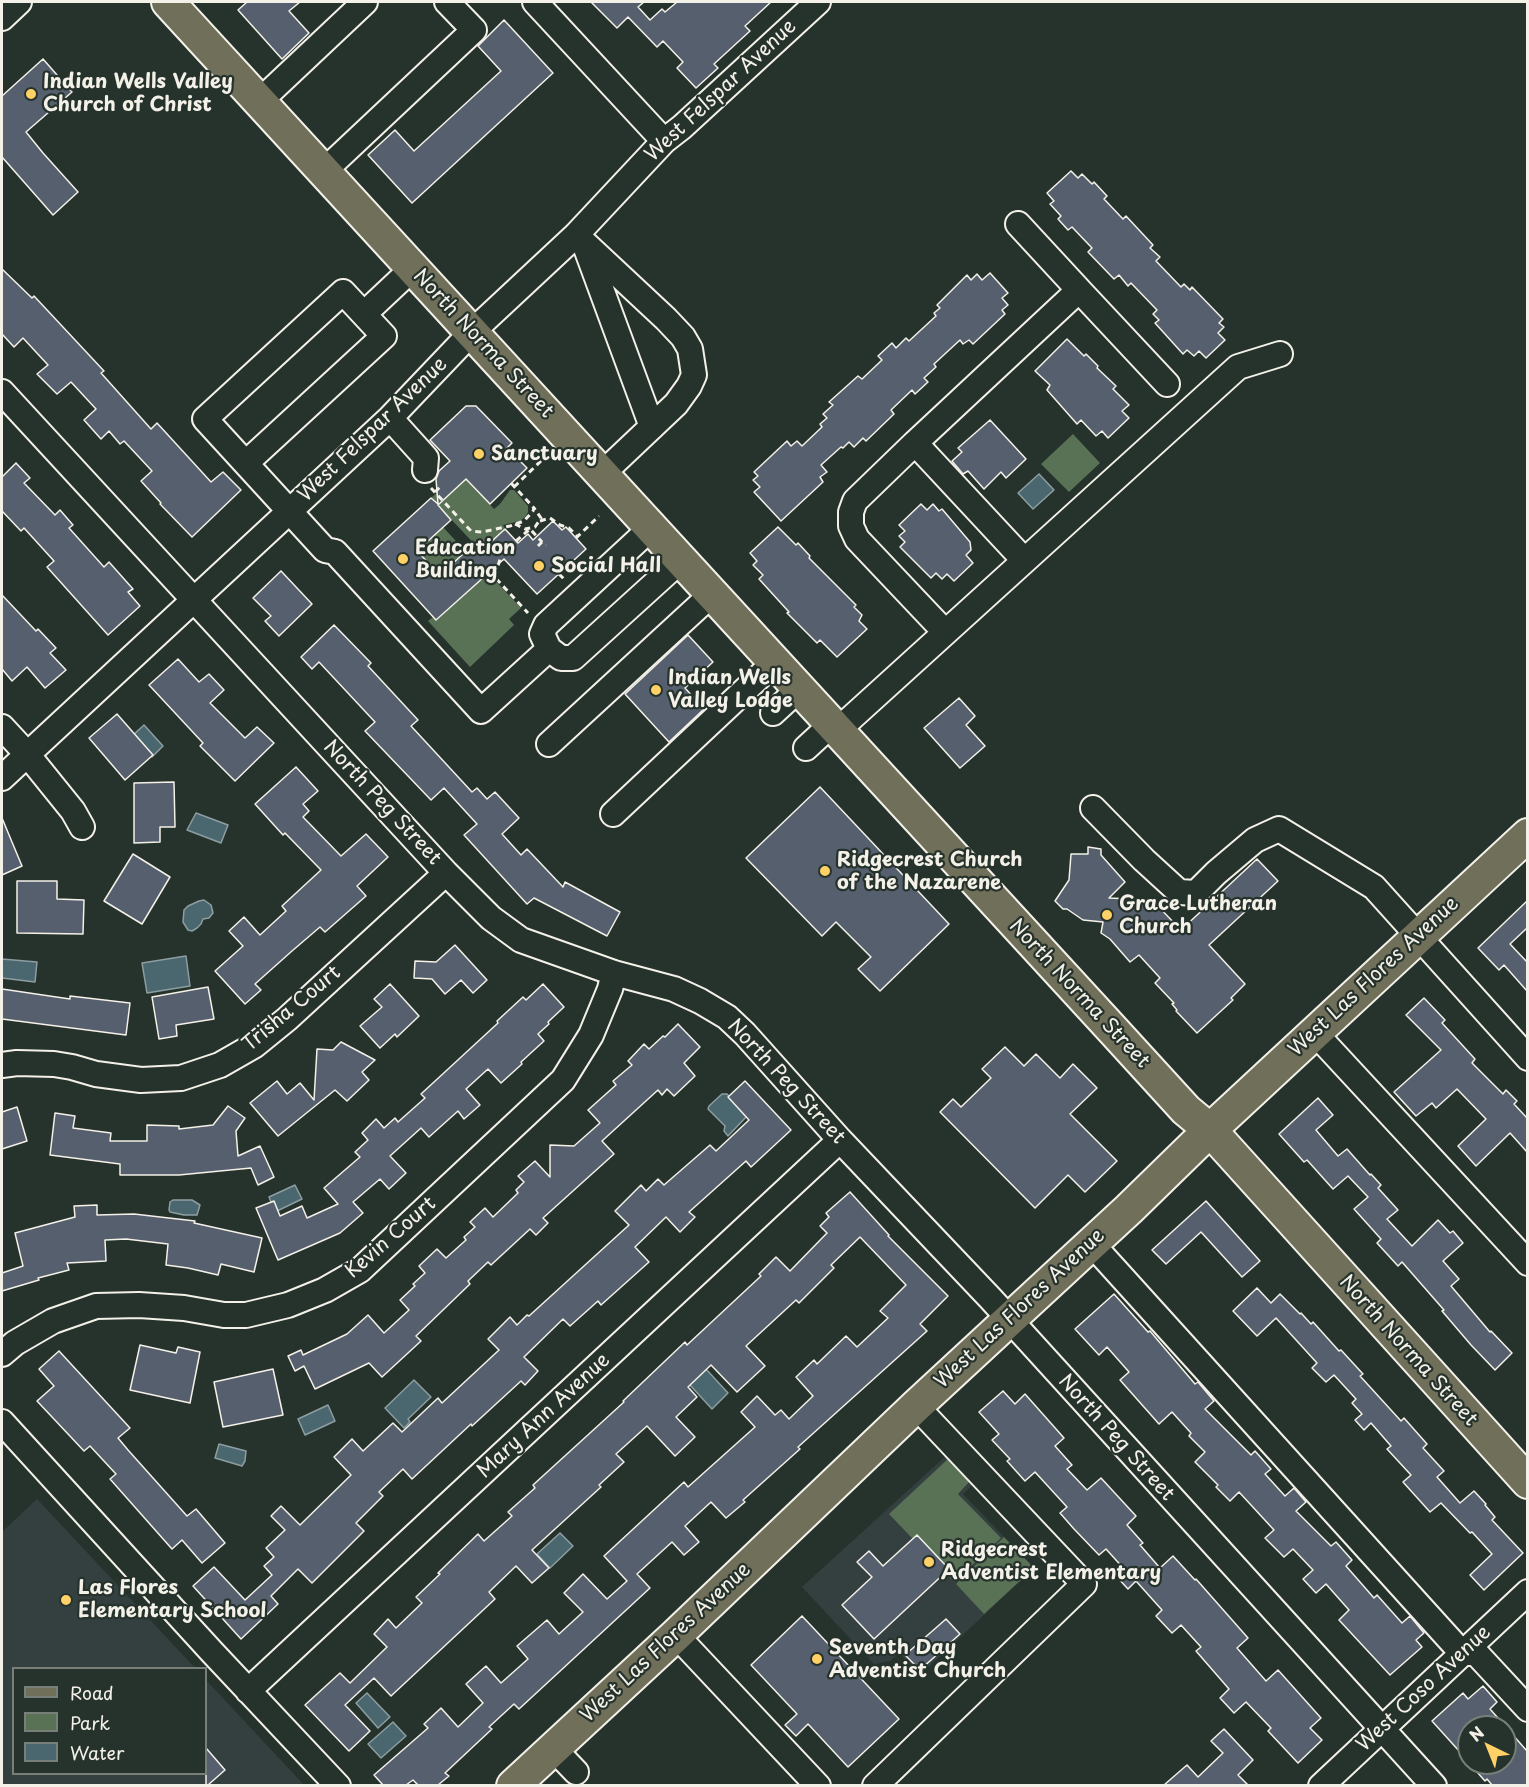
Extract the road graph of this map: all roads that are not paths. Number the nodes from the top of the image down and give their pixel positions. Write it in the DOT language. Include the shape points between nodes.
graph roads {
  1 [pos="19,2"];
  2 [pos="168,2"];
  3 [pos="365,2"];
  4 [pos="447,2"];
  5 [pos="535,2"];
  6 [pos="818,2"];
  7 [pos="2,18"];
  8 [pos="260,101"];
  9 [pos="664,141"];
  10 [pos="324,171"];
  11 [pos="1018,224"];
  12 [pos="580,238"];
  13 [pos="413,268"];
  14 [pos="1079,290"];
  15 [pos="364,314"];
  16 [pos="472,332"];
  17 [pos="1280,354"];
  18 [pos="1167,384"];
  19 [pos="2,392"];
  20 [pos="390,418"];
  21 [pos="652,427"];
  22 [pos="915,443"];
  23 [pos="246,463"];
  24 [pos="602,474"];
  25 [pos="432,478"];
  26 [pos="290,510"];
  27 [pos="651,528"];
  28 [pos="681,560"];
  29 [pos="1024,560"];
  30 [pos="712,594"];
  31 [pos="194,599"];
  32 [pos="945,632"];
  33 [pos="549,648"];
  34 [pos="775,662"];
  35 [pos="799,688"];
  36 [pos="773,713"];
  37 [pos="2,727"];
  38 [pos="835,727"];
  39 [pos="549,744"];
  40 [pos="806,748"];
  41 [pos="27,754"];
  42 [pos="2,778"];
  43 [pos="1094,808"];
  44 [pos="613,813"];
  45 [pos="82,827"];
  46 [pos="1527,835"];
  47 [pos="446,873"];
  48 [pos="1417,937"];
  49 [pos="614,973"];
  50 [pos="1315,1033"];
  51 [pos="1527,1058"];
  52 [pos="2,1065"];
  53 [pos="1210,1130"];
  54 [pos="840,1140"];
  55 [pos="1091,1243"];
  56 [pos="1527,1263"];
  57 [pos="1009,1320"];
  58 [pos="2,1354"];
  59 [pos="916,1406"];
  60 [pos="2,1422"];
  61 [pos="1527,1482"];
  62 [pos="1527,1592"];
  63 [pos="676,1635"];
  64 [pos="1462,1653"];
  65 [pos="248,1691"];
  66 [pos="1527,1709"];
  67 [pos="1382,1728"];
  68 [pos="554,1748"];
  69 [pos="576,1772"];
  70 [pos="338,1785"];
  71 [pos="513,1785"];
  72 [pos="818,1785"];
  73 [pos="875,1785"];
  74 [pos="1321,1785"];
  75 [pos="1434,1785"];
  1 -- 7 [label="street"];
  2 -- 8 [label="main road, North Norma Street"];
  3 -- 8 [label="street"];
  4 -- 10 [label="street" via="474,30"];
  5 -- 9 [label="street"];
  6 -- 9 [label="street, West Felspar Avenue"];
  8 -- 10 [label="main road, North Norma Street"];
  9 -- 12 [label="street, West Felspar Avenue"];
  10 -- 13 [label="main road, North Norma Street"];
  11 -- 14 [label="street"];
  12 -- 16 [label="street, West Felspar Avenue"];
  12 -- 21 [label="street"];
  12 -- 21 [label="street" via="666,319 690,349 694,375 689,386"];
  13 -- 15 [label="street"];
  13 -- 16 [label="main road, North Norma Street"];
  14 -- 18 [label="street"];
  14 -- 22 [label="street"];
  15 -- 23 [label="street" via="384,336"];
  15 -- 23 [label="street" via="344,292 206,418"];
  16 -- 20 [label="street, West Felspar Avenue"];
  16 -- 24 [label="main road, North Norma Street"];
  17 -- 29 [label="street" via="1238,367"];
  19 -- 31 [label="street, North Peg Street"];
  20 -- 25 [label="street" via="426,458"];
  20 -- 26 [label="street, West Felspar Avenue"];
  21 -- 24 [label="street"];
  22 -- 29 [label="street"];
  22 -- 32 [label="street" via="855,501 851,526 857,539"];
  23 -- 26 [label="street"];
  24 -- 27 [label="main road, North Norma Street"];
  26 -- 31 [label="street, West Felspar Avenue"];
  26 -- 33 [label="street" via="326,550 335,552 481,711"];
  27 -- 28 [label="main road, North Norma Street"];
  27 -- 33 [label="street" via="546,625 542,634"];
  28 -- 30 [label="main road, North Norma Street"];
  28 -- 33 [label="street" via="573,658 561,658"];
  29 -- 32 [label="street"];
  30 -- 34 [label="main road, North Norma Street"];
  30 -- 39 [label="street"];
  31 -- 41 [label="street, West Felspar Avenue"];
  31 -- 47 [label="street, North Peg Street"];
  32 -- 38 [label="street"];
  34 -- 35 [label="main road, North Norma Street"];
  34 -- 44 [label="street"];
  35 -- 36 [label="street"];
  35 -- 38 [label="main road, North Norma Street"];
  37 -- 41 [label="street"];
  38 -- 40 [label="street"];
  38 -- 53 [label="main road, North Norma Street" via="1179,1102"];
  41 -- 42 [label="street, West Felspar Avenue"];
  41 -- 45 [label="street" via="74,811"];
  43 -- 48 [label="street" via="1179,892 1196,893 1255,840 1280,829 1374,887"];
  46 -- 48 [label="main road, West Las Flores Avenue"];
  47 -- 49 [label="street, North Peg Street" via="491,918 521,940"];
  47 -- 52 [label="street, Trisha Court" via="287,1019 255,1045 220,1065 181,1078 141,1080 54,1064"];
  48 -- 50 [label="main road, West Las Flores Avenue"];
  48 -- 51 [label="street"];
  49 -- 54 [label="street, North Peg Street" via="674,989 727,1017"];
  49 -- 58 [label="street, Kevin Court" via="591,1035 563,1080 360,1270 288,1305 246,1315 184,1308 96,1306 53,1322"];
  50 -- 53 [label="main road, West Las Flores Avenue"];
  50 -- 56 [label="street"];
  53 -- 55 [label="main road, West Las Flores Avenue"];
  53 -- 61 [label="main road, North Norma Street"];
  54 -- 57 [label="street, North Peg Street"];
  54 -- 65 [label="street, Mary Ann Avenue"];
  55 -- 57 [label="main road, West Las Flores Avenue"];
  55 -- 64 [label="street"];
  57 -- 59 [label="main road, West Las Flores Avenue"];
  57 -- 67 [label="street, North Peg Street"];
  59 -- 63 [label="main road, West Las Flores Avenue"];
  59 -- 73 [label="street" via="1084,1584"];
  60 -- 65 [label="street"];
  62 -- 64 [label="street, West Coso Avenue"];
  63 -- 68 [label="main road, West Las Flores Avenue"];
  63 -- 72 [label="street"];
  64 -- 66 [label="street" via="1476,1653"];
  64 -- 67 [label="street, West Coso Avenue"];
  65 -- 70 [label="street"];
  67 -- 74 [label="street, West Coso Avenue"];
  67 -- 75 [label="street, North Peg Street"];
  68 -- 69 [label="street"];
  68 -- 71 [label="main road, West Las Flores Avenue"];
}
